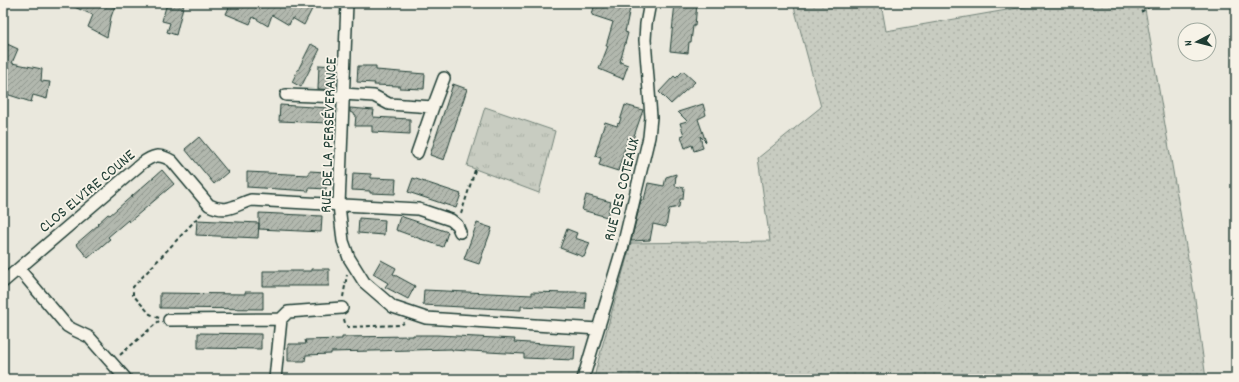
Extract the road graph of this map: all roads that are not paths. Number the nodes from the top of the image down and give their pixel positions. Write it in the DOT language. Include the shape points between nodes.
graph roads {
  1 [pos="347,3"];
  2 [pos="651,3"];
  3 [pos="444,78"];
  4 [pos="286,95"];
  5 [pos="343,96"];
  6 [pos="432,107"];
  7 [pos="418,153"];
  8 [pos="339,205"];
  9 [pos="458,229"];
  10 [pos="19,269"];
  11 [pos="3,282"];
  12 [pos="342,308"];
  13 [pos="281,319"];
  14 [pos="165,320"];
  15 [pos="598,329"];
  16 [pos="126,379"];
  17 [pos="275,379"];
  18 [pos="582,379"];
  1 -- 5 [label="street, RUE DE LA PERSÉVERANCE"];
  2 -- 15 [label="street, RUE DES COTEAUX" via="645,40 651,117 650,137 623,246"];
  3 -- 6 [label="street"];
  4 -- 5 [label="street"];
  5 -- 6 [label="street" via="374,96 389,104"];
  5 -- 8 [label="street, RUE DE LA PERSÉVERANCE"];
  6 -- 7 [label="street"];
  8 -- 9 [label="street" via="418,209 451,220"];
  8 -- 10 [label="street, CLOS ELVIRE COUNE" via="251,200 230,209 214,208 172,161 165,157 152,157"];
  8 -- 15 [label="street, RUE DE LA PERSÉVERANCE" via="343,241 349,258 364,282 393,307 431,319"];
  10 -- 11 [label="street, CLOS ELVIRE COUNE"];
  10 -- 16 [label="street" via="67,326 89,337"];
  12 -- 13 [label="street" via="288,312"];
  13 -- 14 [label="street"];
  13 -- 17 [label="street"];
  15 -- 18 [label="street, RUE DES COTEAUX"];
}
